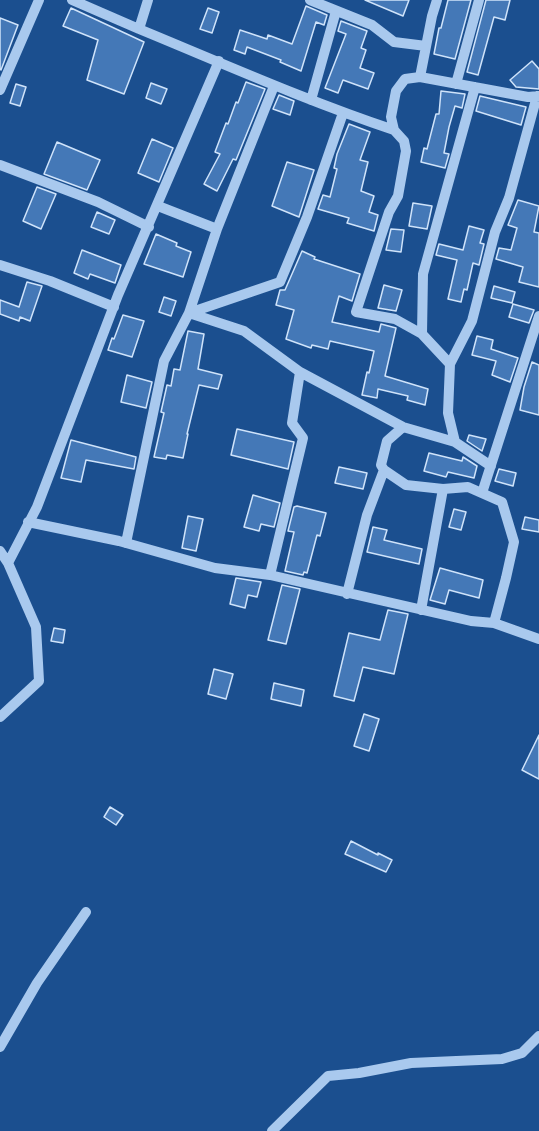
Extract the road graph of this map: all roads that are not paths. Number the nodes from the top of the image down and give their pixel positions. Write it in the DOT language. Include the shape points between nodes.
graph roads {
  1 [pos="39,0"];
  2 [pos="72,0"];
  3 [pos="148,0"];
  4 [pos="310,0"];
  5 [pos="437,0"];
  6 [pos="479,0"];
  7 [pos="336,11"];
  8 [pos="139,29"];
  9 [pos="426,46"];
  10 [pos="219,61"];
  11 [pos="420,77"];
  12 [pos="456,84"];
  13 [pos="274,86"];
  14 [pos="475,87"];
  15 [pos="0,90"];
  16 [pos="538,96"];
  17 [pos="311,100"];
  18 [pos="343,113"];
  19 [pos="394,130"];
  20 [pos="0,165"];
  21 [pos="158,206"];
  22 [pos="149,226"];
  23 [pos="217,229"];
  24 [pos="0,265"];
  25 [pos="114,307"];
  26 [pos="189,313"];
  27 [pos="539,316"];
  28 [pos="422,334"];
  29 [pos="450,364"];
  30 [pos="300,372"];
  31 [pos="403,427"];
  32 [pos="455,442"];
  33 [pos="491,466"];
  34 [pos="384,470"];
  35 [pos="443,489"];
  36 [pos="482,493"];
  37 [pos="28,522"];
  38 [pos="126,543"];
  39 [pos="0,550"];
  40 [pos="8,563"];
  41 [pos="270,575"];
  42 [pos="347,594"];
  43 [pos="421,610"];
  44 [pos="494,623"];
  45 [pos="539,639"];
  46 [pos="0,717"];
  47 [pos="86,912"];
  48 [pos="539,1036"];
  49 [pos="0,1047"];
  50 [pos="272,1131"];
  1 -- 15 [label="street"];
  2 -- 8 [label="street"];
  3 -- 8 [label="street"];
  4 -- 7 [label="street"];
  5 -- 9 [label="street"];
  6 -- 12 [label="street"];
  7 -- 9 [label="street" via="372,25 394,42"];
  7 -- 17 [label="street"];
  8 -- 10 [label="street"];
  9 -- 11 [label="street"];
  10 -- 13 [label="street"];
  10 -- 21 [label="street"];
  11 -- 12 [label="street"];
  11 -- 19 [label="street" via="405,79 396,91 391,117"];
  12 -- 14 [label="street"];
  13 -- 17 [label="street"];
  13 -- 23 [label="street"];
  14 -- 16 [label="street"];
  14 -- 28 [label="street" via="423,274"];
  16 -- 29 [label="street" via="472,321"];
  17 -- 18 [label="street"];
  18 -- 19 [label="street"];
  18 -- 26 [label="street" via="280,282"];
  19 -- 28 [label="street" via="404,141 406,151 398,196 356,312 395,319"];
  20 -- 22 [label="street"];
  21 -- 22 [label="street"];
  21 -- 23 [label="street"];
  22 -- 25 [label="street"];
  23 -- 26 [label="street"];
  24 -- 25 [label="street"];
  25 -- 37 [label="street"];
  26 -- 30 [label="street" via="244,331"];
  26 -- 38 [label="street" via="164,361"];
  27 -- 33 [label="street"];
  28 -- 29 [label="street"];
  29 -- 32 [label="street" via="448,413"];
  30 -- 31 [label="street"];
  30 -- 41 [label="street" via="292,423 303,438"];
  31 -- 32 [label="street"];
  31 -- 34 [label="street" via="387,441 381,465"];
  32 -- 33 [label="street"];
  33 -- 36 [label="street"];
  34 -- 35 [label="street" via="406,485"];
  34 -- 42 [label="street" via="367,515"];
  35 -- 36 [label="street" via="468,487"];
  35 -- 43 [label="street"];
  36 -- 44 [label="street" via="502,502 514,542"];
  37 -- 38 [label="street"];
  37 -- 40 [label="street"];
  38 -- 41 [label="street" via="214,568"];
  39 -- 40 [label="street"];
  40 -- 46 [label="street" via="36,627 39,681"];
  41 -- 42 [label="street"];
  42 -- 43 [label="street"];
  43 -- 44 [label="street"];
  44 -- 45 [label="street"];
  47 -- 49 [label="street" via="36,983"];
  48 -- 50 [label="street" via="522,1053 502,1059 411,1063 328,1076"];
}
